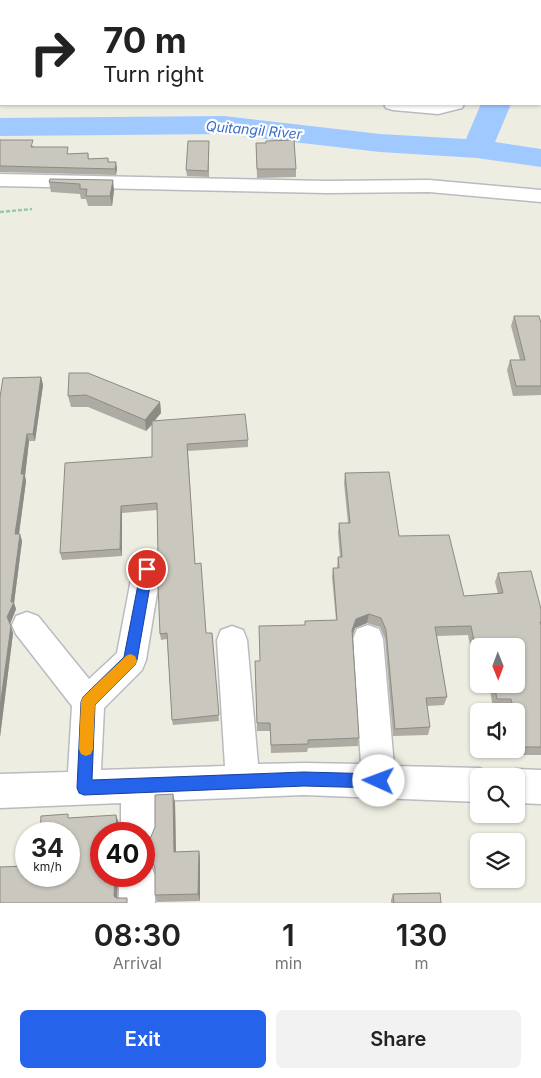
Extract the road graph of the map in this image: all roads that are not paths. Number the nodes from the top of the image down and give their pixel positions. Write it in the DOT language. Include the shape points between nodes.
graph roads {
  1 [pos="404,105"];
  2 [pos="452,105"];
  3 [pos="0,180"];
  4 [pos="541,196"];
  5 [pos="147,569"];
  6 [pos="27,625"];
  7 [pos="368,639"];
  8 [pos="232,640"];
  9 [pos="88,702"];
  10 [pos="243,781"];
  11 [pos="379,781"];
  12 [pos="138,785"];
  13 [pos="470,785"];
  14 [pos="525,786"];
  15 [pos="541,787"];
  16 [pos="84,788"];
  17 [pos="0,791"];
  18 [pos="138,822"];
  19 [pos="138,887"];
  20 [pos="137,903"];
  1 -- 2 [label="street" via="438,108"];
  3 -- 4 [label="street" via="429,186"];
  5 -- 9 [label="street" via="130,660"];
  6 -- 9 [label="street"];
  7 -- 11 [label="street"];
  8 -- 10 [label="street"];
  9 -- 16 [label="street"];
  10 -- 11 [label="street"];
  10 -- 12 [label="street"];
  11 -- 13 [label="street"];
  12 -- 16 [label="street"];
  12 -- 18 [label="street"];
  14 -- 15 [label="street"];
  16 -- 17 [label="street"];
  19 -- 20 [label="street"];
}
